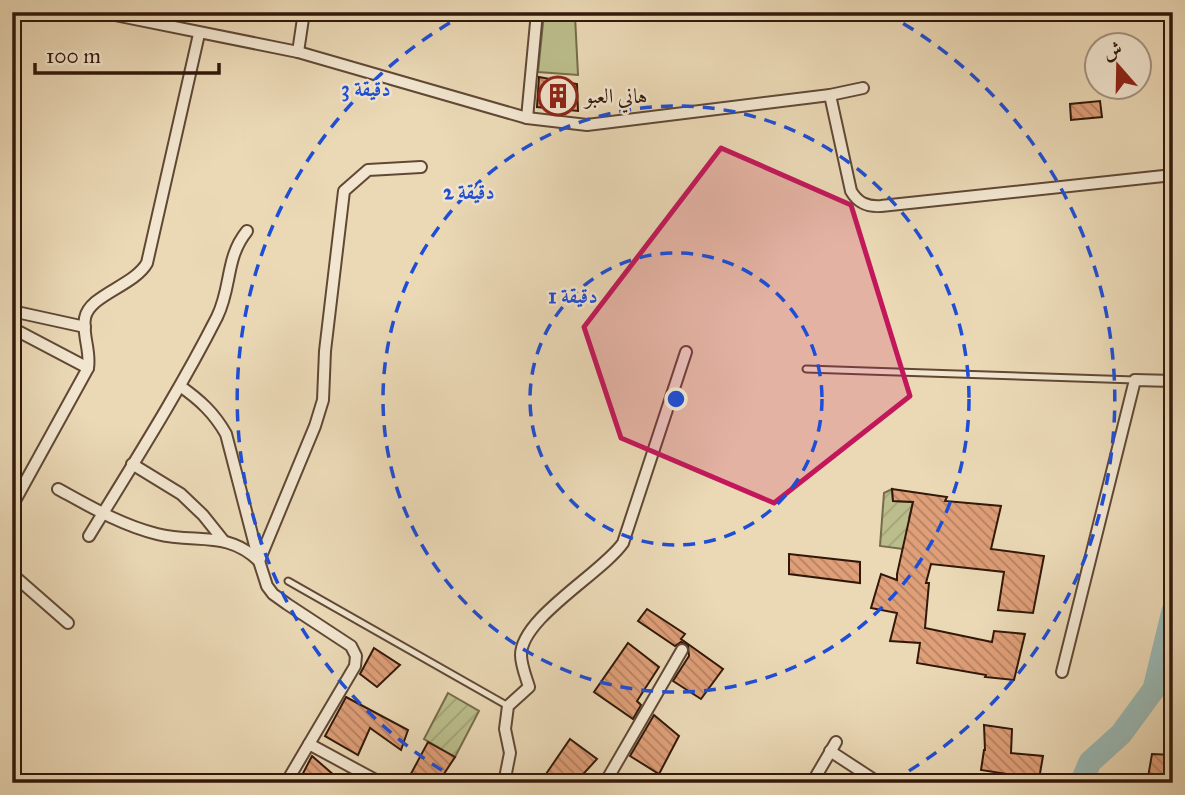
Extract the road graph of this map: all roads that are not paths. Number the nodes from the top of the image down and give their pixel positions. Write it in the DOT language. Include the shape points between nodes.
graph roads {
  1 [pos="100,12"];
  2 [pos="304,12"];
  3 [pos="537,12"];
  4 [pos="199,34"];
  5 [pos="298,52"];
  6 [pos="863,88"];
  7 [pos="831,95"];
  8 [pos="527,118"];
  9 [pos="421,167"];
  10 [pos="1173,175"];
  11 [pos="247,231"];
  12 [pos="12,311"];
  13 [pos="85,327"];
  14 [pos="12,328"];
  15 [pos="686,352"];
  16 [pos="88,368"];
  17 [pos="806,369"];
  18 [pos="1135,380"];
  19 [pos="1173,381"];
  20 [pos="180,386"];
  21 [pos="132,464"];
  22 [pos="58,489"];
  23 [pos="12,506"];
  24 [pos="103,514"];
  25 [pos="89,536"];
  26 [pos="223,540"];
  27 [pos="259,561"];
  28 [pos="12,574"];
  29 [pos="288,580"];
  30 [pos="68,622"];
  31 [pos="682,650"];
  32 [pos="1062,672"];
  33 [pos="508,706"];
  34 [pos="309,744"];
  35 [pos="286,783"];
  36 [pos="381,783"];
  37 [pos="504,783"];
  38 [pos="605,783"];
  39 [pos="812,783"];
  40 [pos="879,783"];
  1 -- 4 [label="street"];
  2 -- 5 [label="street"];
  3 -- 8 [label="street"];
  4 -- 5 [label="street"];
  4 -- 13 [label="street" via="147,263 135,278 93,303"];
  5 -- 8 [label="street"];
  6 -- 7 [label="street"];
  7 -- 8 [label="street" via="587,125"];
  7 -- 10 [label="street" via="851,191 867,206"];
  9 -- 27 [label="street" via="368,170 344,191 323,400"];
  11 -- 20 [label="street" via="233,253 222,307"];
  12 -- 13 [label="street"];
  13 -- 16 [label="street"];
  14 -- 16 [label="street"];
  15 -- 33 [label="street" via="626,536 613,556 533,628 521,654 529,687"];
  16 -- 23 [label="street"];
  17 -- 18 [label="lane"];
  18 -- 19 [label="street"];
  18 -- 32 [label="street"];
  20 -- 21 [label="street"];
  20 -- 27 [label="street" via="216,416 226,434"];
  21 -- 24 [label="street"];
  21 -- 26 [label="street" via="181,494"];
  22 -- 24 [label="street"];
  24 -- 25 [label="street"];
  24 -- 26 [label="street" via="155,534"];
  26 -- 27 [label="street" via="237,544"];
  27 -- 34 [label="street" via="273,594 351,646 356,656 355,666"];
  28 -- 30 [label="street"];
  29 -- 33 [label="lane"];
  31 -- 38 [label="street"];
  33 -- 37 [label="street" via="505,729 510,752"];
  34 -- 35 [label="street"];
  34 -- 36 [label="street"];
  39 -- 40 [label="street" via="833,746"];
}
